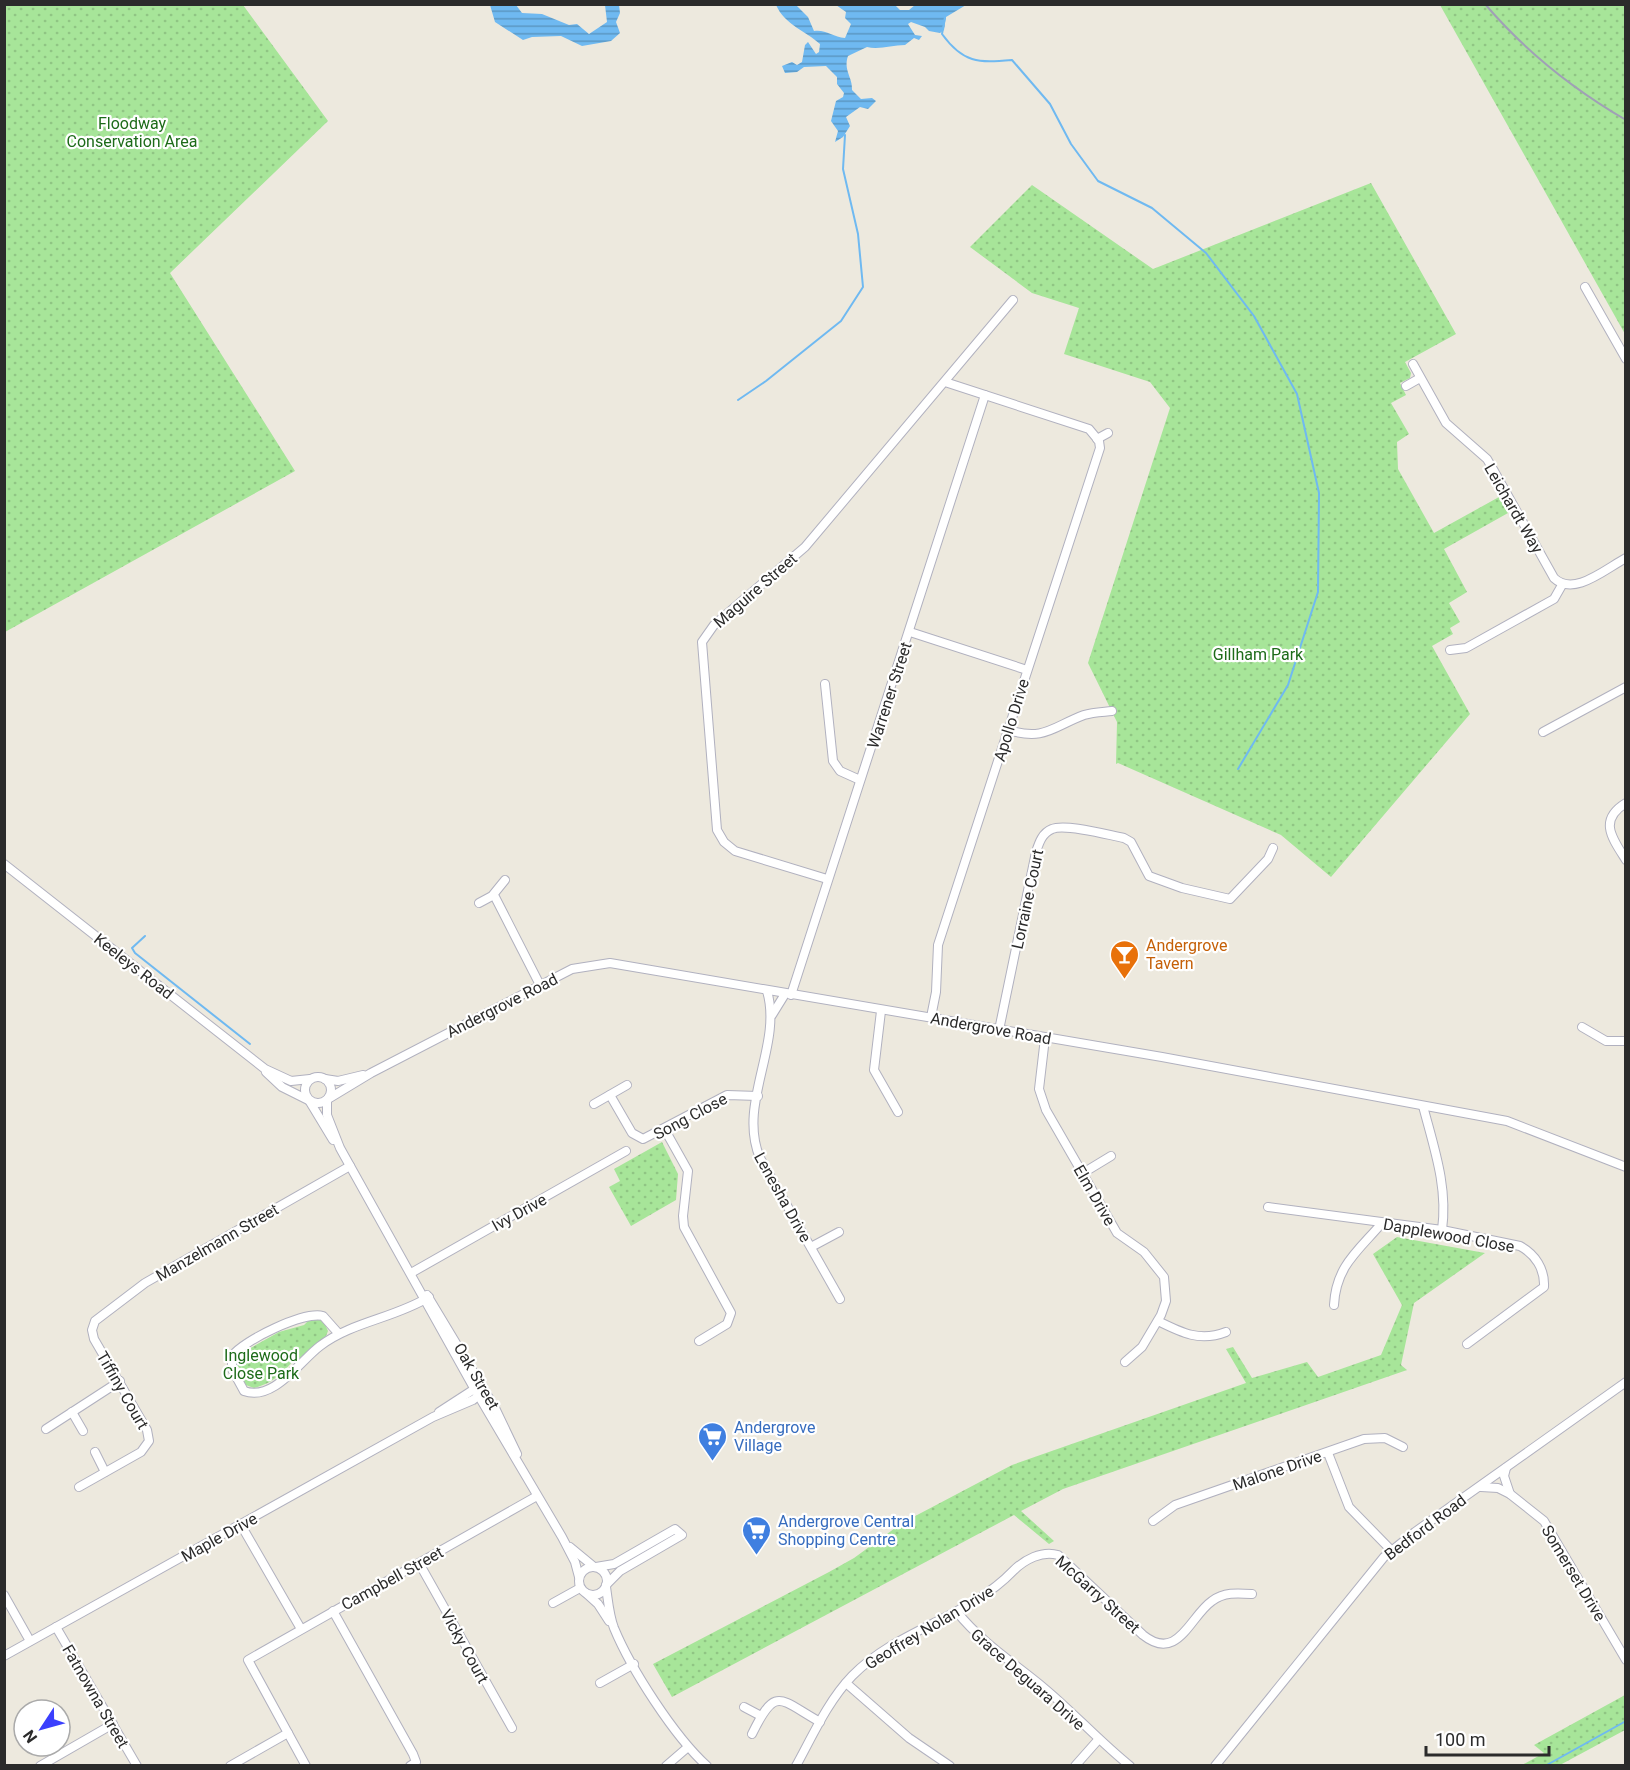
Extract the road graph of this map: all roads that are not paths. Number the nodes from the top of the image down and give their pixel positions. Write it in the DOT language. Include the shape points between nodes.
graph roads {
  1 [pos="1585,287"];
  2 [pos="1013,300"];
  3 [pos="1626,359"];
  4 [pos="1413,364"];
  5 [pos="1420,378"];
  6 [pos="945,382"];
  7 [pos="1406,386"];
  8 [pos="985,395"];
  9 [pos="1108,433"];
  10 [pos="1097,439"];
  11 [pos="1626,558"];
  12 [pos="1562,585"];
  13 [pos="910,632"];
  14 [pos="1450,650"];
  15 [pos="1027,670"];
  16 [pos="825,684"];
  17 [pos="1626,687"];
  18 [pos="1112,711"];
  19 [pos="1008,730"];
  20 [pos="1543,732"];
  21 [pos="860,780"];
  22 [pos="1626,803"];
  23 [pos="1273,848"];
  24 [pos="1626,860"];
  25 [pos="4,864"];
  26 [pos="827,879"];
  27 [pos="505,880"];
  28 [pos="494,895"];
  29 [pos="479,903"];
  30 [pos="540,985"];
  31 [pos="767,991"];
  32 [pos="788,994"];
  33 [pos="881,1011"];
  34 [pos="772,1017"];
  35 [pos="931,1017"];
  36 [pos="1582,1027"];
  37 [pos="999,1030"];
  38 [pos="1045,1038"];
  39 [pos="1626,1041"];
  40 [pos="263,1068"];
  41 [pos="371,1072"];
  42 [pos="322,1077"];
  43 [pos="310,1079"];
  44 [pos="627,1085"];
  45 [pos="610,1095"];
  46 [pos="758,1096"];
  47 [pos="328,1100"];
  48 [pos="309,1101"];
  49 [pos="594,1104"];
  50 [pos="1423,1106"];
  51 [pos="898,1112"];
  52 [pos="665,1130"];
  53 [pos="340,1148"];
  54 [pos="626,1151"];
  55 [pos="1111,1156"];
  56 [pos="350,1166"];
  57 [pos="1626,1167"];
  58 [pos="1083,1173"];
  59 [pos="1268,1207"];
  60 [pos="1382,1223"];
  61 [pos="1443,1230"];
  62 [pos="839,1232"];
  63 [pos="811,1247"];
  64 [pos="411,1273"];
  65 [pos="427,1298"];
  66 [pos="840,1299"];
  67 [pos="1334,1305"];
  68 [pos="1158,1321"];
  69 [pos="93,1328"];
  70 [pos="1226,1332"];
  71 [pos="339,1334"];
  72 [pos="699,1341"];
  73 [pos="1467,1344"];
  74 [pos="1125,1362"];
  75 [pos="120,1381"];
  76 [pos="1626,1382"];
  77 [pos="474,1388"];
  78 [pos="483,1388"];
  79 [pos="478,1396"];
  80 [pos="72,1412"];
  81 [pos="433,1417"];
  82 [pos="46,1429"];
  83 [pos="83,1431"];
  84 [pos="1403,1447"];
  85 [pos="95,1452"];
  86 [pos="1328,1453"];
  87 [pos="1506,1468"];
  88 [pos="105,1472"];
  89 [pos="532,1485"];
  90 [pos="80,1487"];
  91 [pos="1477,1488"];
  92 [pos="1510,1494"];
  93 [pos="537,1496"];
  94 [pos="1153,1521"];
  95 [pos="241,1525"];
  96 [pos="561,1537"];
  97 [pos="1391,1550"];
  98 [pos="418,1563"];
  99 [pos="595,1567"];
  100 [pos="579,1577"];
  101 [pos="1004,1581"];
  102 [pos="606,1586"];
  103 [pos="583,1591"];
  104 [pos="1252,1594"];
  105 [pos="4,1595"];
  106 [pos="554,1603"];
  107 [pos="333,1611"];
  108 [pos="957,1612"];
  109 [pos="56,1627"];
  110 [pos="301,1629"];
  111 [pos="618,1635"];
  112 [pos="30,1641"];
  113 [pos="4,1656"];
  114 [pos="1626,1660"];
  115 [pos="634,1664"];
  116 [pos="600,1683"];
  117 [pos="846,1683"];
  118 [pos="744,1707"];
  119 [pos="761,1716"];
  120 [pos="820,1722"];
  121 [pos="113,1724"];
  122 [pos="512,1728"];
  123 [pos="288,1733"];
  124 [pos="752,1734"];
  125 [pos="1098,1740"];
  126 [pos="688,1747"];
  127 [pos="40,1766"];
  128 [pos="137,1766"];
  129 [pos="230,1766"];
  130 [pos="306,1766"];
  131 [pos="410,1766"];
  132 [pos="666,1766"];
  133 [pos="706,1766"];
  134 [pos="796,1766"];
  135 [pos="950,1766"];
  136 [pos="1075,1766"];
  137 [pos="1130,1766"];
  138 [pos="1215,1766"];
  1 -- 3 [label="street"];
  2 -- 6 [label="street, Maguire Street"];
  4 -- 5 [label="street, Leichardt Way"];
  5 -- 7 [label="street"];
  5 -- 12 [label="street, Leichardt Way" via="1446,423 1487,459 1554,578"];
  6 -- 8 [label="street"];
  6 -- 26 [label="street, Maguire Street" via="805,547 714,625 702,642 720,837 735,851"];
  8 -- 10 [label="street" via="1089,429"];
  8 -- 13 [label="street, Warrener Street"];
  9 -- 10 [label="street"];
  10 -- 15 [label="street, Apollo Drive" via="1100,447 1096,462"];
  11 -- 12 [label="street" via="1574,586"];
  12 -- 14 [label="street" via="1554,599 1466,648"];
  13 -- 15 [label="street"];
  13 -- 21 [label="street, Warrener Street"];
  15 -- 19 [label="street, Apollo Drive"];
  16 -- 21 [label="street" via="833,761 840,771"];
  17 -- 20 [label="street"];
  18 -- 19 [label="street" via="1082,716 1041,735"];
  19 -- 35 [label="street, Apollo Drive" via="938,945"];
  21 -- 26 [label="street, Warrener Street"];
  22 -- 24 [label="street" via="1613,811 1609,819 1614,840"];
  23 -- 37 [label="street, Lorraine Court" via="1268,859 1230,899 1149,876 1131,842 1124,838 1052,829 1040,839 1036,852"];
  25 -- 40 [label="street, Keeleys Road"];
  26 -- 32 [label="street, Warrener Street"];
  27 -- 28 [label="street"];
  28 -- 29 [label="street"];
  28 -- 30 [label="street"];
  30 -- 31 [label="street, Andergrove Road" via="578,967 605,963"];
  30 -- 41 [label="street, Andergrove Road"];
  31 -- 32 [label="street, Andergrove Road"];
  31 -- 34 [label="street, Lenesha Drive"];
  32 -- 33 [label="street, Andergrove Road"];
  32 -- 34 [label="street, Lenesha Drive"];
  33 -- 35 [label="street, Andergrove Road"];
  33 -- 51 [label="street" via="873,1067"];
  34 -- 46 [label="street, Lenesha Drive"];
  35 -- 37 [label="street, Andergrove Road"];
  36 -- 39 [label="street" via="1606,1041"];
  37 -- 38 [label="street, Andergrove Road"];
  38 -- 50 [label="street, Andergrove Road"];
  38 -- 58 [label="street, Elm Drive" via="1039,1089 1046,1110"];
  40 -- 43 [label="street, Keeleys Road" via="288,1080"];
  40 -- 48 [label="street, Keeleys Road" via="282,1087"];
  41 -- 42 [label="street, Andergrove Road" via="340,1080"];
  41 -- 47 [label="street, Andergrove Road"];
  42 -- 43 [label="street"];
  42 -- 47 [label="street" via="330,1086"];
  43 -- 48 [label="street" via="304,1090"];
  44 -- 45 [label="street"];
  45 -- 49 [label="street"];
  45 -- 52 [label="street, Song Close" via="635,1137 647,1139"];
  46 -- 52 [label="street, Song Close" via="726,1095"];
  46 -- 63 [label="street, Lenesha Drive" via="753,1127 756,1149"];
  47 -- 48 [label="street" via="319,1104"];
  47 -- 53 [label="street, Oak Street" via="327,1115"];
  48 -- 53 [label="street, Oak Street"];
  50 -- 57 [label="street, Andergrove Road" via="1508,1121"];
  50 -- 61 [label="street" via="1444,1186"];
  52 -- 72 [label="street" via="688,1171 684,1227 731,1313 728,1324"];
  53 -- 56 [label="street, Oak Street"];
  54 -- 64 [label="street, Ivy Drive"];
  55 -- 58 [label="street"];
  56 -- 64 [label="street, Oak Street"];
  56 -- 69 [label="street, Manzelmann Street" via="145,1283 98,1319"];
  58 -- 68 [label="street, Elm Drive" via="1117,1233 1144,1251 1164,1277 1166,1301"];
  59 -- 60 [label="street, Dapplewood Close"];
  60 -- 61 [label="street, Dapplewood Close"];
  60 -- 67 [label="street" via="1343,1269 1335,1284"];
  61 -- 73 [label="street, Dapplewood Close" via="1520,1246 1529,1251 1545,1277 1544,1287 1537,1295"];
  62 -- 63 [label="street"];
  63 -- 66 [label="street, Lenesha Drive"];
  64 -- 65 [label="street, Oak Street"];
  65 -- 71 [label="street"];
  65 -- 77 [label="street, Oak Street"];
  65 -- 78 [label="street, Oak Street"];
  68 -- 70 [label="street" via="1201,1338"];
  68 -- 74 [label="street, Elm Drive" via="1140,1349"];
  69 -- 75 [label="street, Tiffiny Court" via="94,1341"];
  71 -- 71 [label="street" via="313,1351 280,1382 260,1391 244,1391 232,1369 232,1357 239,1348 306,1316 323,1316"];
  75 -- 80 [label="street"];
  75 -- 88 [label="street, Tiffiny Court" via="148,1432 149,1441 141,1452"];
  76 -- 87 [label="street, Bedford Road"];
  77 -- 78 [label="street"];
  77 -- 79 [label="street, Oak Street"];
  77 -- 81 [label="street, Maple Drive"];
  78 -- 79 [label="street"];
  78 -- 89 [label="street, Oak Street"];
  79 -- 81 [label="street, Maple Drive"];
  79 -- 89 [label="street, Oak Street"];
  80 -- 82 [label="street"];
  80 -- 83 [label="street"];
  81 -- 95 [label="street, Maple Drive"];
  84 -- 86 [label="street, Malone Drive" via="1385,1438 1364,1439"];
  85 -- 88 [label="street"];
  86 -- 94 [label="street, Malone Drive" via="1174,1505"];
  86 -- 97 [label="street" via="1349,1508"];
  87 -- 91 [label="street, Bedford Road"];
  87 -- 92 [label="street" via="1504,1476"];
  88 -- 90 [label="street, Tiffiny Court"];
  89 -- 93 [label="street, Oak Street"];
  91 -- 92 [label="street, Somerset Drive" via="1489,1486"];
  91 -- 97 [label="street, Bedford Road"];
  92 -- 114 [label="street, Somerset Drive" via="1544,1521"];
  93 -- 96 [label="street, Oak Street"];
  93 -- 98 [label="street, Campbell Street"];
  95 -- 109 [label="street, Maple Drive"];
  95 -- 110 [label="street"];
  96 -- 99 [label="street, Oak Street"];
  96 -- 100 [label="street, Oak Street"];
  97 -- 138 [label="street, Bedford Road"];
  98 -- 107 [label="street, Campbell Street"];
  98 -- 122 [label="street, Vicky Court"];
  99 -- 100 [label="street" via="583,1570"];
  99 -- 102 [label="street" via="605,1573"];
  99 -- 102 [label="street" via="614,1564 679,1532 620,1571"];
  100 -- 103 [label="street"];
  101 -- 104 [label="street, McGarry Street" via="1019,1565 1035,1557 1049,1552 1058,1555 1145,1637 1163,1643 1183,1635 1215,1599 1231,1593"];
  101 -- 108 [label="street, Geoffrey Nolan Drive"];
  102 -- 103 [label="street" via="597,1594"];
  102 -- 111 [label="street"];
  103 -- 106 [label="street"];
  103 -- 111 [label="street" via="598,1604"];
  105 -- 112 [label="street"];
  107 -- 110 [label="street, Campbell Street"];
  107 -- 131 [label="street" via="413,1755 416,1762"];
  108 -- 117 [label="street, Geoffrey Nolan Drive" via="888,1649"];
  108 -- 125 [label="street, Grace Deguara Drive" via="983,1641 1045,1689"];
  109 -- 112 [label="street, Maple Drive"];
  109 -- 121 [label="street, Fatnowna Street"];
  110 -- 123 [label="street, Campbell Street" via="248,1660"];
  111 -- 115 [label="street"];
  112 -- 113 [label="street, Maple Drive"];
  115 -- 116 [label="street"];
  115 -- 126 [label="street"];
  117 -- 120 [label="street, Geoffrey Nolan Drive"];
  117 -- 135 [label="street" via="909,1738"];
  118 -- 119 [label="street"];
  119 -- 120 [label="street" via="768,1704 779,1701"];
  119 -- 124 [label="street"];
  120 -- 134 [label="street, Geoffrey Nolan Drive"];
  121 -- 127 [label="street"];
  121 -- 128 [label="street, Fatnowna Street"];
  123 -- 129 [label="street"];
  123 -- 130 [label="street"];
  125 -- 136 [label="street"];
  125 -- 137 [label="street, Grace Deguara Drive"];
  126 -- 132 [label="street"];
  126 -- 133 [label="street"];
}
